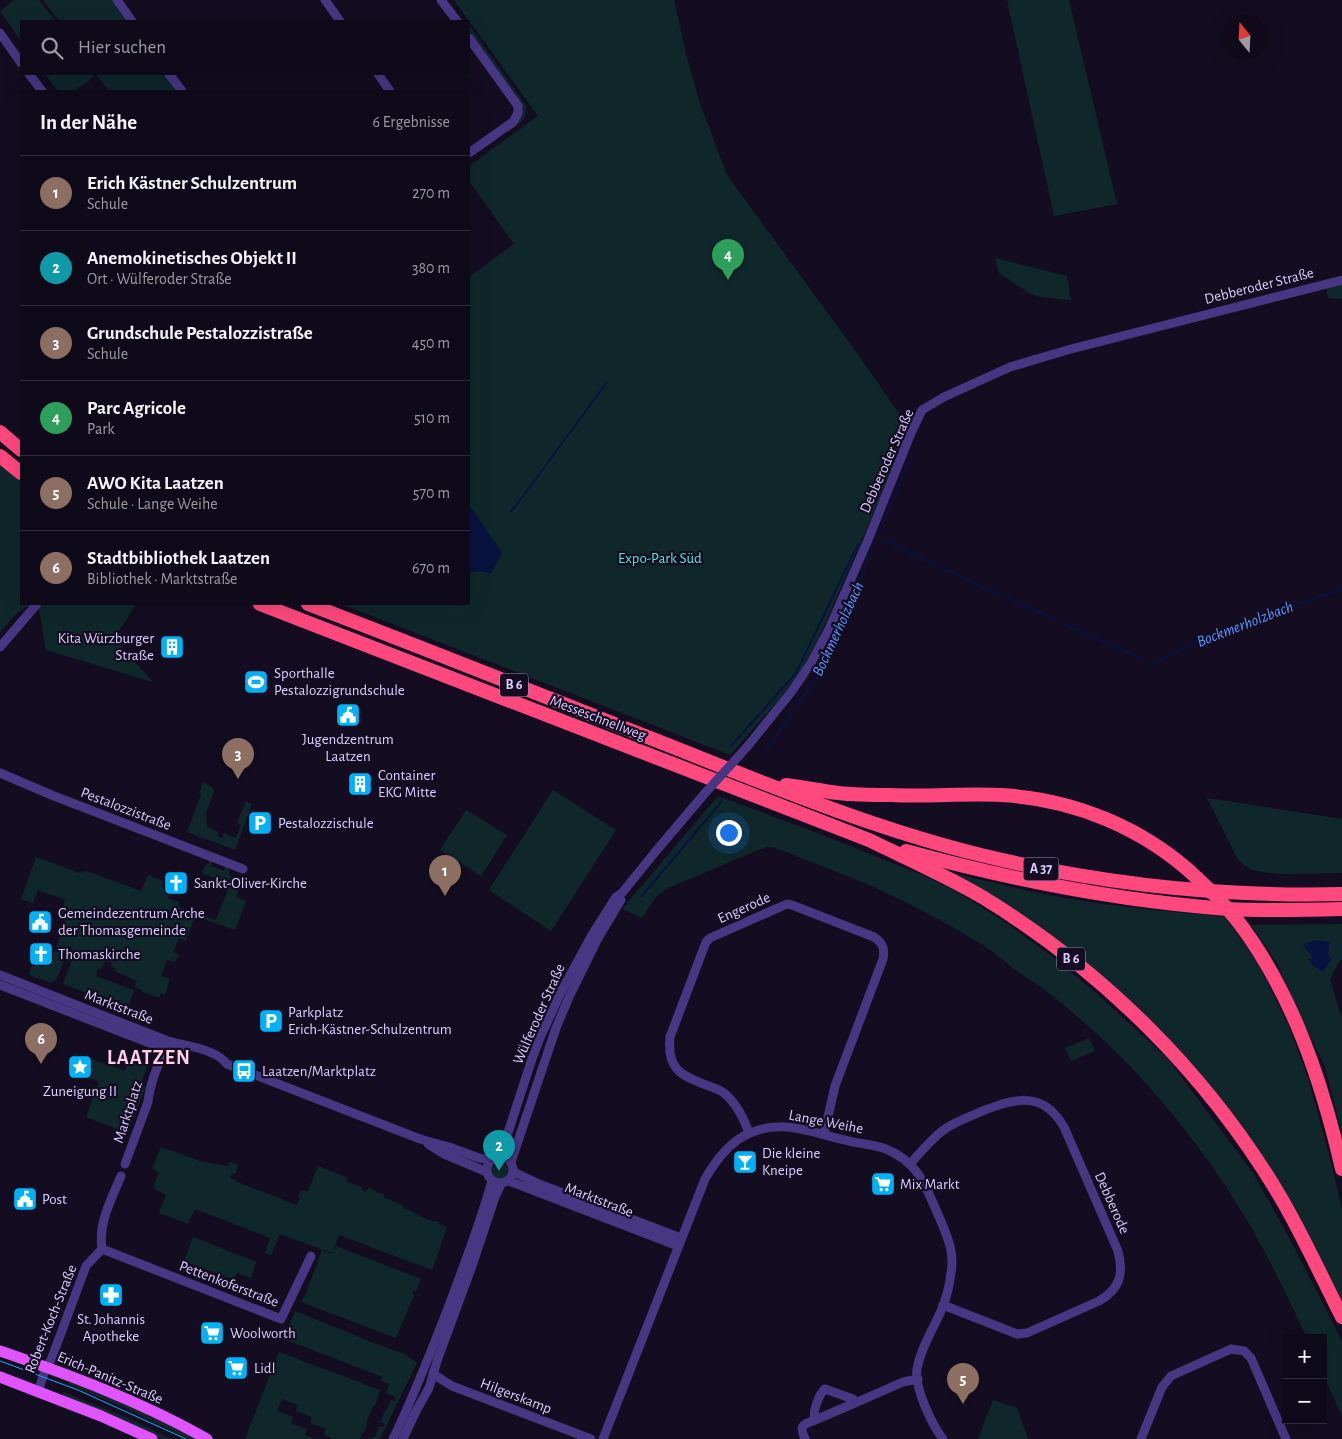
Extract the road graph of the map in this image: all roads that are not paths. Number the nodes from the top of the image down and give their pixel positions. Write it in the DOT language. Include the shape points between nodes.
graph roads {
  1 [pos="117,0"];
  2 [pos="324,0"];
  3 [pos="442,0"];
  4 [pos="131,20"];
  5 [pos="339,20"];
  6 [pos="456,20"];
  7 [pos="0,33"];
  8 [pos="470,39"];
  9 [pos="20,62"];
  10 [pos="30,75"];
  11 [pos="171,75"];
  12 [pos="379,75"];
  13 [pos="41,90"];
  14 [pos="181,90"];
  15 [pos="389,90"];
  16 [pos="470,152"];
  17 [pos="1342,280"];
  18 [pos="0,432"];
  19 [pos="20,449"];
  20 [pos="0,456"];
  21 [pos="20,472"];
  22 [pos="263,605"];
  23 [pos="311,605"];
  24 [pos="34,607"];
  25 [pos="0,647"];
  26 [pos="746,747"];
  27 [pos="0,773"];
  28 [pos="758,780"];
  29 [pos="869,840"];
  30 [pos="243,869"];
  31 [pos="1342,894"];
  32 [pos="1342,909"];
  33 [pos="0,975"];
  34 [pos="0,985"];
  35 [pos="570,985"];
  36 [pos="167,1045"];
  37 [pos="749,1133"];
  38 [pos="824,1134"];
  39 [pos="420,1139"];
  40 [pos="496,1158"];
  41 [pos="511,1162"];
  42 [pos="125,1164"];
  43 [pos="910,1164"];
  44 [pos="1342,1169"];
  45 [pos="514,1172"];
  46 [pos="121,1176"];
  47 [pos="489,1176"];
  48 [pos="505,1182"];
  49 [pos="680,1242"];
  50 [pos="102,1249"];
  51 [pos="311,1256"];
  52 [pos="943,1305"];
  53 [pos="1342,1317"];
  54 [pos="0,1350"];
  55 [pos="46,1366"];
  56 [pos="433,1374"];
  57 [pos="0,1377"];
  58 [pos="918,1379"];
  59 [pos="38,1392"];
  60 [pos="855,1402"];
  61 [pos="815,1420"];
  62 [pos="152,1439"];
  63 [pos="206,1439"];
  64 [pos="393,1439"];
  65 [pos="403,1439"];
  66 [pos="591,1439"];
  67 [pos="603,1439"];
  68 [pos="805,1439"];
  69 [pos="943,1439"];
  70 [pos="1141,1439"];
  71 [pos="1286,1439"];
  1 -- 4 [label="street"];
  2 -- 5 [label="street"];
  3 -- 6 [label="street"];
  7 -- 9 [label="street"];
  8 -- 16 [label="street" via="518,106 513,122"];
  10 -- 13 [label="street"];
  11 -- 14 [label="street"];
  12 -- 15 [label="street"];
  17 -- 26 [label="street, Debberoder Straße" via="1010,367 922,410 868,540 811,663"];
  18 -- 19 [label="highway"];
  20 -- 21 [label="highway"];
  22 -- 29 [label="highway, Messeschnellweg / B 6"];
  23 -- 28 [label="highway, Messeschnellweg / B 6"];
  24 -- 25 [label="street"];
  26 -- 35 [label="street, Wülferoder Straße, bridge" via="622,893 621,901"];
  27 -- 30 [label="street, Pestalozzistraße"];
  28 -- 31 [label="highway, A 37" via="823,806 931,842 1045,870 1153,887 1229,893"];
  28 -- 44 [label="highway, B 6, bridge" via="840,793 1002,795 1042,800 1089,812 1155,844 1180,862 1219,899 1266,963 1293,1016 1318,1080"];
  29 -- 32 [label="highway, A 37" via="978,870 1152,902 1229,909"];
  29 -- 53 [label="highway, B 6" via="955,882 1022,923 1084,969 1152,1031 1209,1095 1258,1162 1296,1226"];
  33 -- 36 [label="street, Marktstraße"];
  34 -- 36 [label="street, Marktstraße"];
  35 -- 40 [label="street, Wülferoder Straße" via="532,1059"];
  35 -- 41 [label="street, Wülferoder Straße"];
  36 -- 39 [label="street, Marktstraße" via="192,1046 223,1058 228,1064"];
  36 -- 42 [label="street, Marktplatz"];
  37 -- 38 [label="street, Lange Weihe" via="791,1127"];
  37 -- 38 [label="street, Engerode" via="724,1092 685,1076 675,1068 670,1054 670,1037 706,942 787,904 874,937 880,941 884,952 835,1086"];
  37 -- 49 [label="street, Lange Weihe" via="727,1148 711,1169"];
  38 -- 43 [label="street, Lange Weihe" via="886,1150"];
  39 -- 40 [label="street, Marktstraße" via="479,1158"];
  39 -- 47 [label="street, Marktstraße"];
  40 -- 41 [label="street" via="506,1158"];
  40 -- 47 [label="street" via="488,1165"];
  41 -- 45 [label="street"];
  43 -- 52 [label="street, Lange Weihe" via="925,1185 951,1248 953,1260"];
  43 -- 52 [label="street, Debberode" via="945,1129 968,1118 1015,1100 1038,1103 1054,1114 1064,1127 1118,1251 1121,1270 1118,1283 1108,1296 1027,1333 1017,1334"];
  45 -- 48 [label="street"];
  45 -- 49 [label="street, Marktstraße"];
  46 -- 50 [label="street" via="102,1222"];
  47 -- 48 [label="street" via="496,1183"];
  47 -- 64 [label="street" via="468,1255"];
  48 -- 49 [label="street, Marktstraße"];
  48 -- 56 [label="street" via="495,1197"];
  49 -- 67 [label="street, Lange Weihe"];
  50 -- 51 [label="street, Pettenkoferstraße" via="281,1319"];
  50 -- 55 [label="street, Robert-Koch-Straße" via="86,1266"];
  52 -- 58 [label="street, Lange Weihe" via="922,1353"];
  54 -- 55 [label="main road, Erich-Panitz-Straße"];
  55 -- 59 [label="street, Robert-Koch-Straße"];
  55 -- 63 [label="main road, Erich-Panitz-Straße" via="112,1393"];
  56 -- 65 [label="street"];
  56 -- 66 [label="street, Hilgerskamp" via="452,1386"];
  57 -- 59 [label="main road"];
  58 -- 60 [label="street"];
  58 -- 69 [label="street, Lange Weihe" via="924,1404"];
  59 -- 62 [label="main road"];
  60 -- 61 [label="street"];
  60 -- 61 [label="street" via="825,1388"];
  61 -- 68 [label="street" via="802,1427"];
  70 -- 71 [label="street" via="1162,1387 1171,1376 1231,1349 1244,1351 1251,1358"];
}
